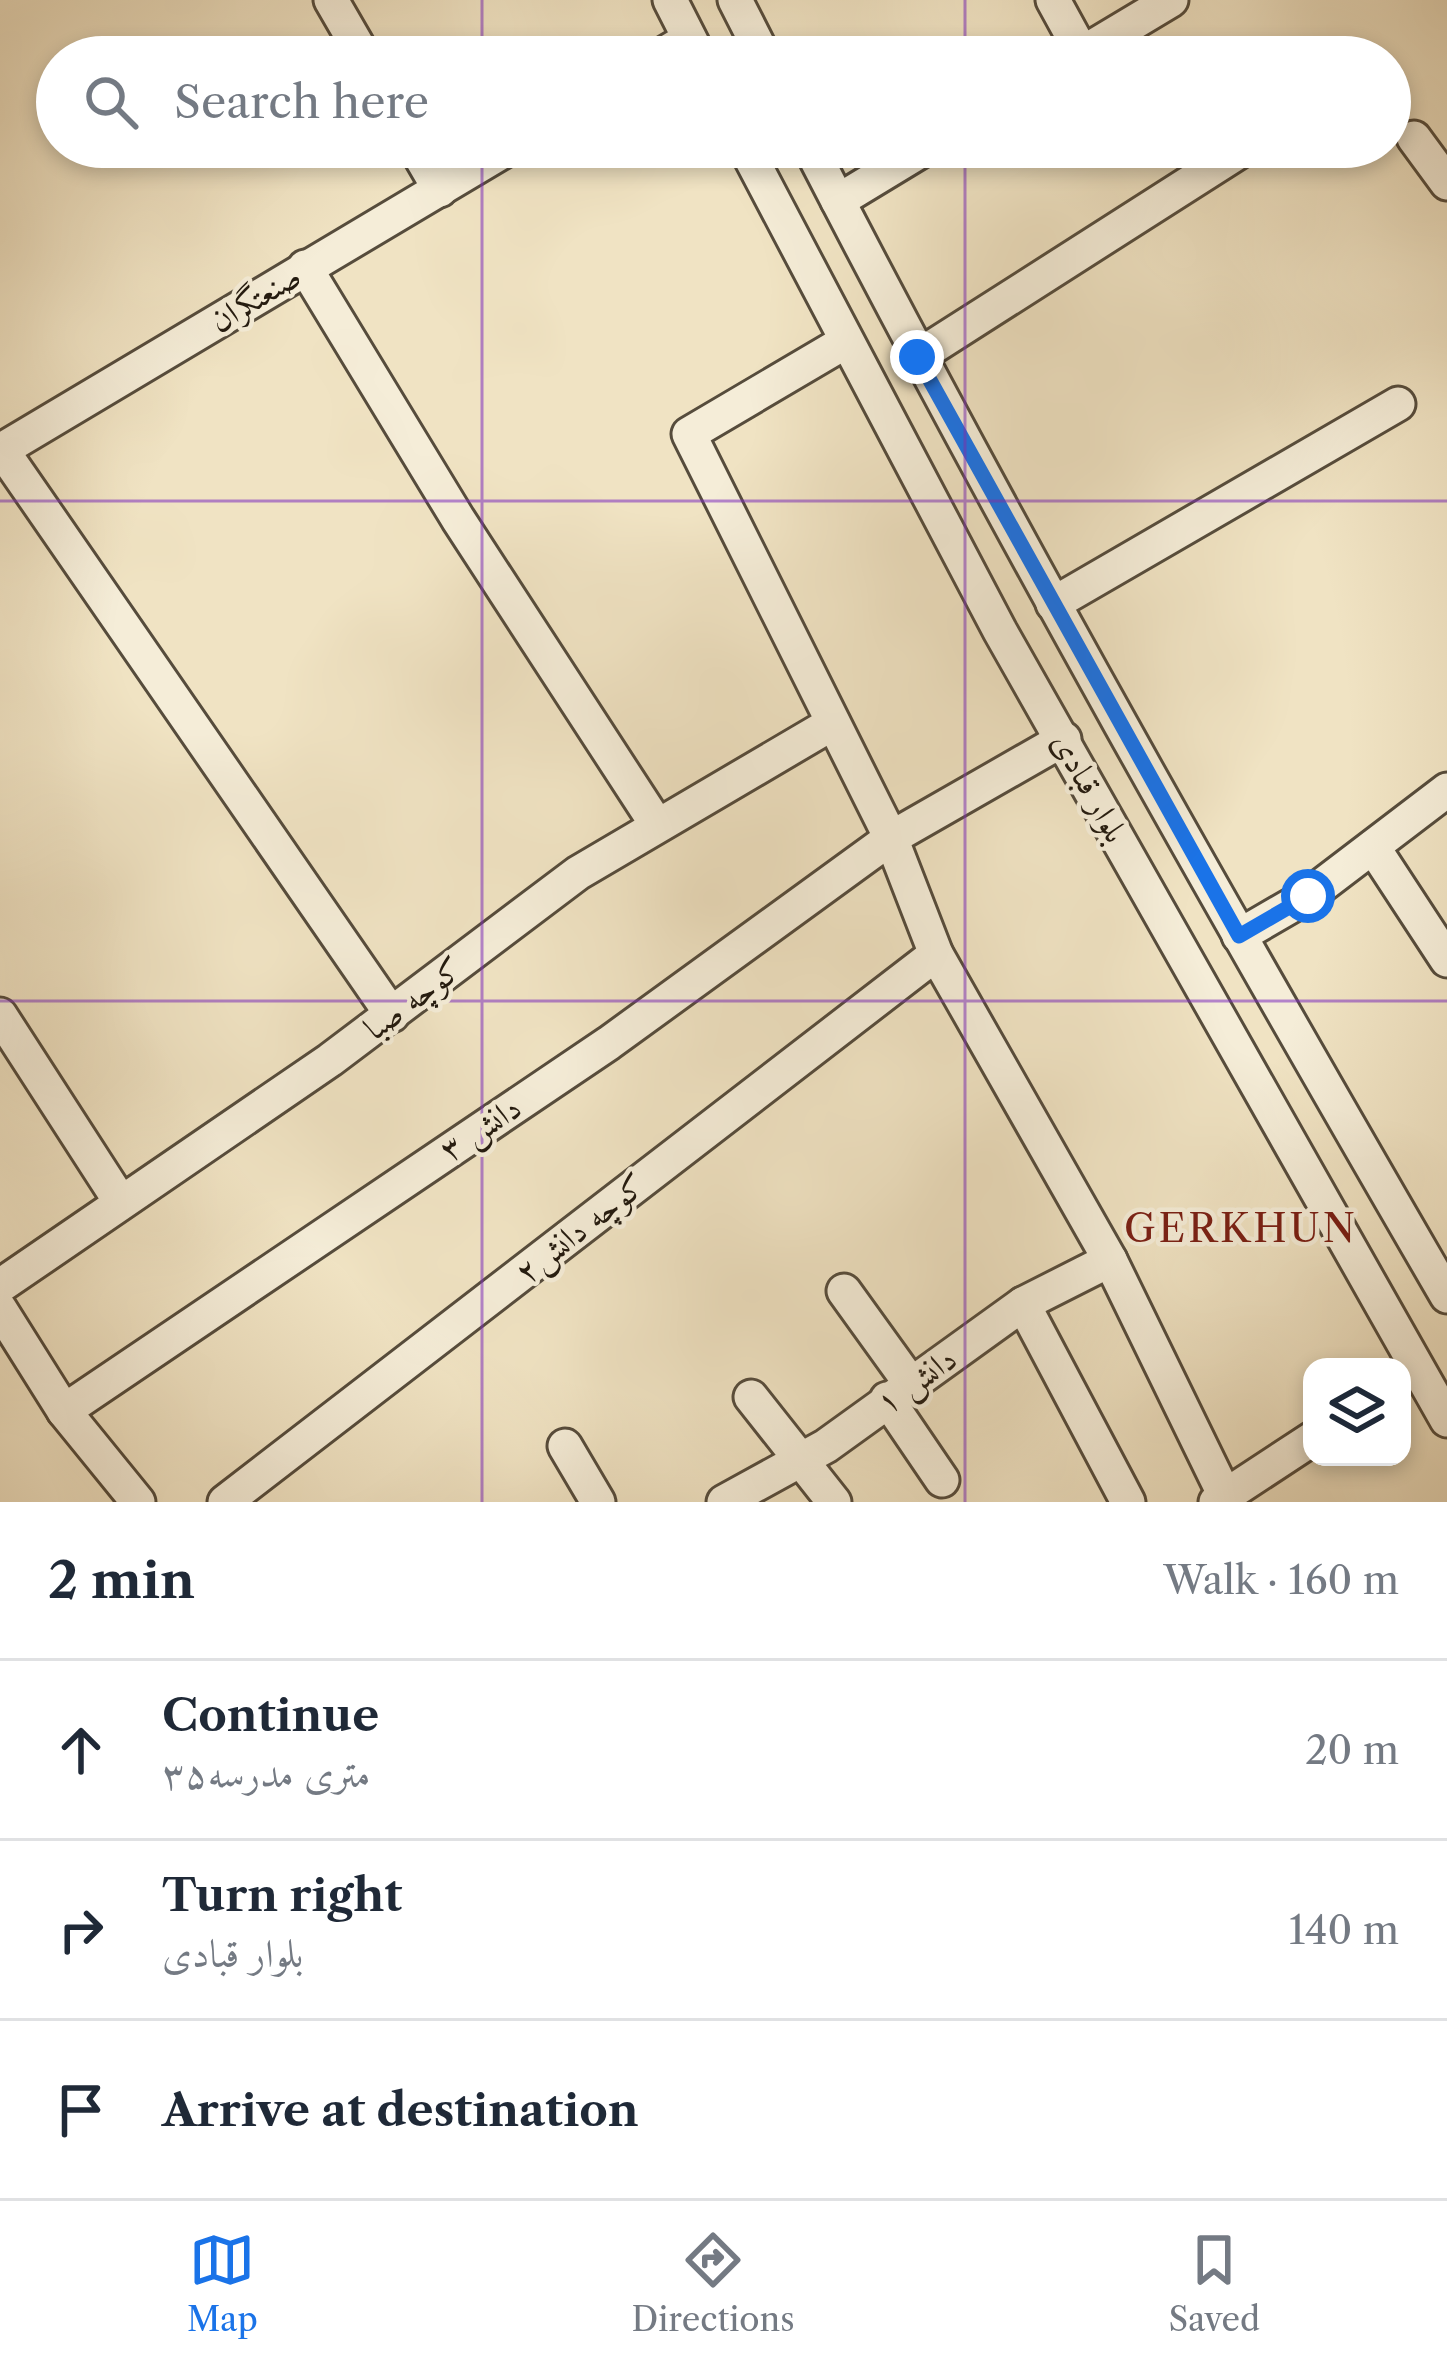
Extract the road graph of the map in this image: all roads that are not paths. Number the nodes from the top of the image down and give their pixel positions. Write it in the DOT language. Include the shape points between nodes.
graph roads {
  1 [pos="331,0"];
  2 [pos="670,0"];
  3 [pos="734,0"];
  4 [pos="1053,0"];
  5 [pos="1171,0"];
  6 [pos="352,36"];
  7 [pos="688,36"];
  8 [pos="753,36"];
  9 [pos="1070,36"];
  10 [pos="1111,36"];
  11 [pos="1414,137"];
  12 [pos="427,168"];
  13 [pos="476,168"];
  14 [pos="756,168"];
  15 [pos="821,168"];
  16 [pos="892,168"];
  17 [pos="1213,168"];
  18 [pos="1447,183"];
  19 [pos="440,190"];
  20 [pos="838,201"];
  21 [pos="305,267"];
  22 [pos="845,342"];
  23 [pos="917,357"];
  24 [pos="941,403"];
  25 [pos="1398,404"];
  26 [pos="890,429"];
  27 [pos="1,450"];
  28 [pos="1052,604"];
  29 [pos="832,723"];
  30 [pos="1064,739"];
  31 [pos="1447,790"];
  32 [pos="657,825"];
  33 [pos="891,838"];
  34 [pos="1372,847"];
  35 [pos="1239,936"];
  36 [pos="936,954"];
  37 [pos="1447,961"];
  38 [pos="0,1015"];
  39 [pos="392,1015"];
  40 [pos="120,1201"];
  41 [pos="1110,1260"];
  42 [pos="0,1286"];
  43 [pos="844,1291"];
  44 [pos="1447,1296"];
  45 [pos="1023,1304"];
  46 [pos="0,1309"];
  47 [pos="1401,1358"];
  48 [pos="1411,1376"];
  49 [pos="899,1392"];
  50 [pos="751,1397"];
  51 [pos="64,1411"];
  52 [pos="1447,1420"];
  53 [pos="1303,1445"];
  54 [pos="565,1446"];
  55 [pos="803,1462"];
  56 [pos="942,1480"];
  57 [pos="1223,1500"];
  58 [pos="138,1502"];
  59 [pos="225,1502"];
  60 [pos="598,1502"];
  61 [pos="724,1502"];
  62 [pos="834,1502"];
  63 [pos="1128,1502"];
  1 -- 6 [label="street"];
  2 -- 7 [label="street"];
  3 -- 8 [label="street"];
  4 -- 9 [label="street"];
  5 -- 10 [label="street"];
  11 -- 18 [label="street"];
  12 -- 19 [label="street"];
  13 -- 19 [label="street, صنعتگران"];
  14 -- 22 [label="street, بلوار قبادی"];
  15 -- 20 [label="street, بلوار قبادی"];
  16 -- 20 [label="street"];
  17 -- 23 [label="street"];
  19 -- 21 [label="street, صنعتگران"];
  20 -- 23 [label="street, بلوار قبادی"];
  21 -- 27 [label="street, صنعتگران"];
  21 -- 32 [label="street"];
  22 -- 26 [label="street, بلوار قبادی"];
  22 -- 29 [label="street" via="689,434"];
  23 -- 24 [label="street, بلوار قبادی"];
  24 -- 26 [label="street"];
  24 -- 28 [label="street, بلوار قبادی"];
  25 -- 28 [label="street"];
  26 -- 30 [label="street, بلوار قبادی"];
  27 -- 39 [label="street"];
  28 -- 35 [label="street, بلوار قبادی"];
  29 -- 32 [label="street, کوچه صبا"];
  29 -- 33 [label="street"];
  30 -- 33 [label="street, دانش ۳"];
  30 -- 47 [label="street, بلوار قبادی"];
  31 -- 34 [label="street"];
  32 -- 39 [label="street, کوچه صبا" via="578,873"];
  33 -- 36 [label="street"];
  33 -- 51 [label="street, دانش ۳" via="609,1042"];
  34 -- 35 [label="street"];
  34 -- 37 [label="street"];
  35 -- 44 [label="street, بلوار قبادی"];
  36 -- 41 [label="street"];
  36 -- 59 [label="street, کوچه دانش۲"];
  38 -- 40 [label="street"];
  39 -- 40 [label="street, کوچه صبا"];
  40 -- 42 [label="street, کوچه صبا"];
  41 -- 45 [label="street, دانش ۱"];
  41 -- 57 [label="street"];
  43 -- 49 [label="street"];
  45 -- 49 [label="street, دانش ۱"];
  45 -- 63 [label="street"];
  46 -- 51 [label="street"];
  48 -- 52 [label="street, بلوار قبادی"];
  49 -- 55 [label="street, دانش ۱"];
  49 -- 56 [label="street"];
  50 -- 55 [label="street"];
  51 -- 58 [label="street"];
  53 -- 57 [label="street"];
  54 -- 60 [label="street"];
  55 -- 61 [label="street, دانش ۱"];
  55 -- 62 [label="street"];
}
